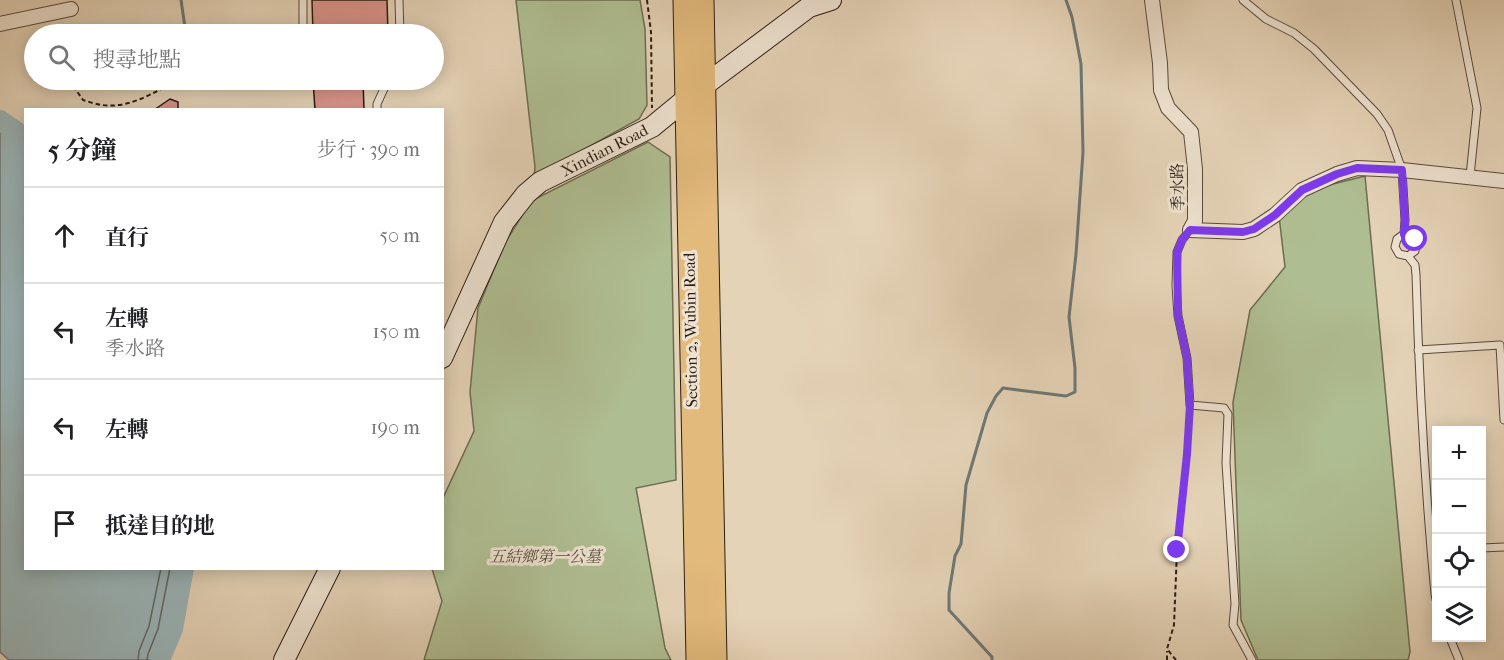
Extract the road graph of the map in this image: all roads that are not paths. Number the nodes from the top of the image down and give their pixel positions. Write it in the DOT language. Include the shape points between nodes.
graph roads {
  1 [pos="303,0"];
  2 [pos="399,0"];
  3 [pos="684,0"];
  4 [pos="703,0"];
  5 [pos="831,0"];
  6 [pos="1152,0"];
  7 [pos="1243,0"];
  8 [pos="1456,0"];
  9 [pos="70,9"];
  10 [pos="0,24"];
  11 [pos="303,24"];
  12 [pos="400,24"];
  13 [pos="705,86"];
  14 [pos="383,90"];
  15 [pos="686,99"];
  16 [pos="377,108"];
  17 [pos="1402,170"];
  18 [pos="1470,176"];
  19 [pos="1504,181"];
  20 [pos="1190,230"];
  21 [pos="1404,234"];
  22 [pos="1408,256"];
  23 [pos="1418,350"];
  24 [pos="444,354"];
  25 [pos="1504,420"];
  26 [pos="1433,534"];
  27 [pos="1504,547"];
  28 [pos="1486,548"];
  29 [pos="329,570"];
  30 [pos="1452,642"];
  31 [pos="284,660"];
  32 [pos="697,660"];
  33 [pos="716,660"];
  34 [pos="1252,660"];
  35 [pos="1459,660"];
  1 -- 11 [label="lane"];
  2 -- 12 [label="lane"];
  3 -- 15 [label="main road, Section 2, Wubin Road"];
  4 -- 13 [label="main road, Section 2, Wubin Road"];
  5 -- 13 [label="street, Xindian Road" via="809,7"];
  6 -- 20 [label="street, 季水路" via="1161,90 1168,108 1191,132 1195,169 1194,221"];
  7 -- 17 [label="lane" via="1314,49 1359,94 1388,130"];
  8 -- 18 [label="lane" via="1477,108"];
  9 -- 10 [label="street"];
  13 -- 15 [label="street, Xindian Road"];
  13 -- 33 [label="main road, Section 2, Wubin Road"];
  14 -- 16 [label="lane"];
  15 -- 24 [label="street, Xindian Road" via="652,127 540,183 526,194 504,222"];
  15 -- 32 [label="main road, Section 2, Wubin Road"];
  17 -- 18 [label="street, 季水路"];
  17 -- 20 [label="street, 季水路" via="1357,168 1337,174 1302,190 1254,229"];
  17 -- 21 [label="lane"];
  18 -- 19 [label="street, 季水路"];
  20 -- 34 [label="lane" via="1177,252 1176,286 1190,405 1224,408 1228,414 1226,463 1233,625"];
  21 -- 22 [label="lane" via="1413,236 1417,243"];
  21 -- 22 [label="lane" via="1397,238 1395,247"];
  22 -- 23 [label="lane" via="1415,265"];
  23 -- 25 [label="lane" via="1500,345"];
  23 -- 26 [label="lane"];
  27 -- 28 [label="lane"];
  29 -- 31 [label="street"];
  30 -- 35 [label="lane"];
}
